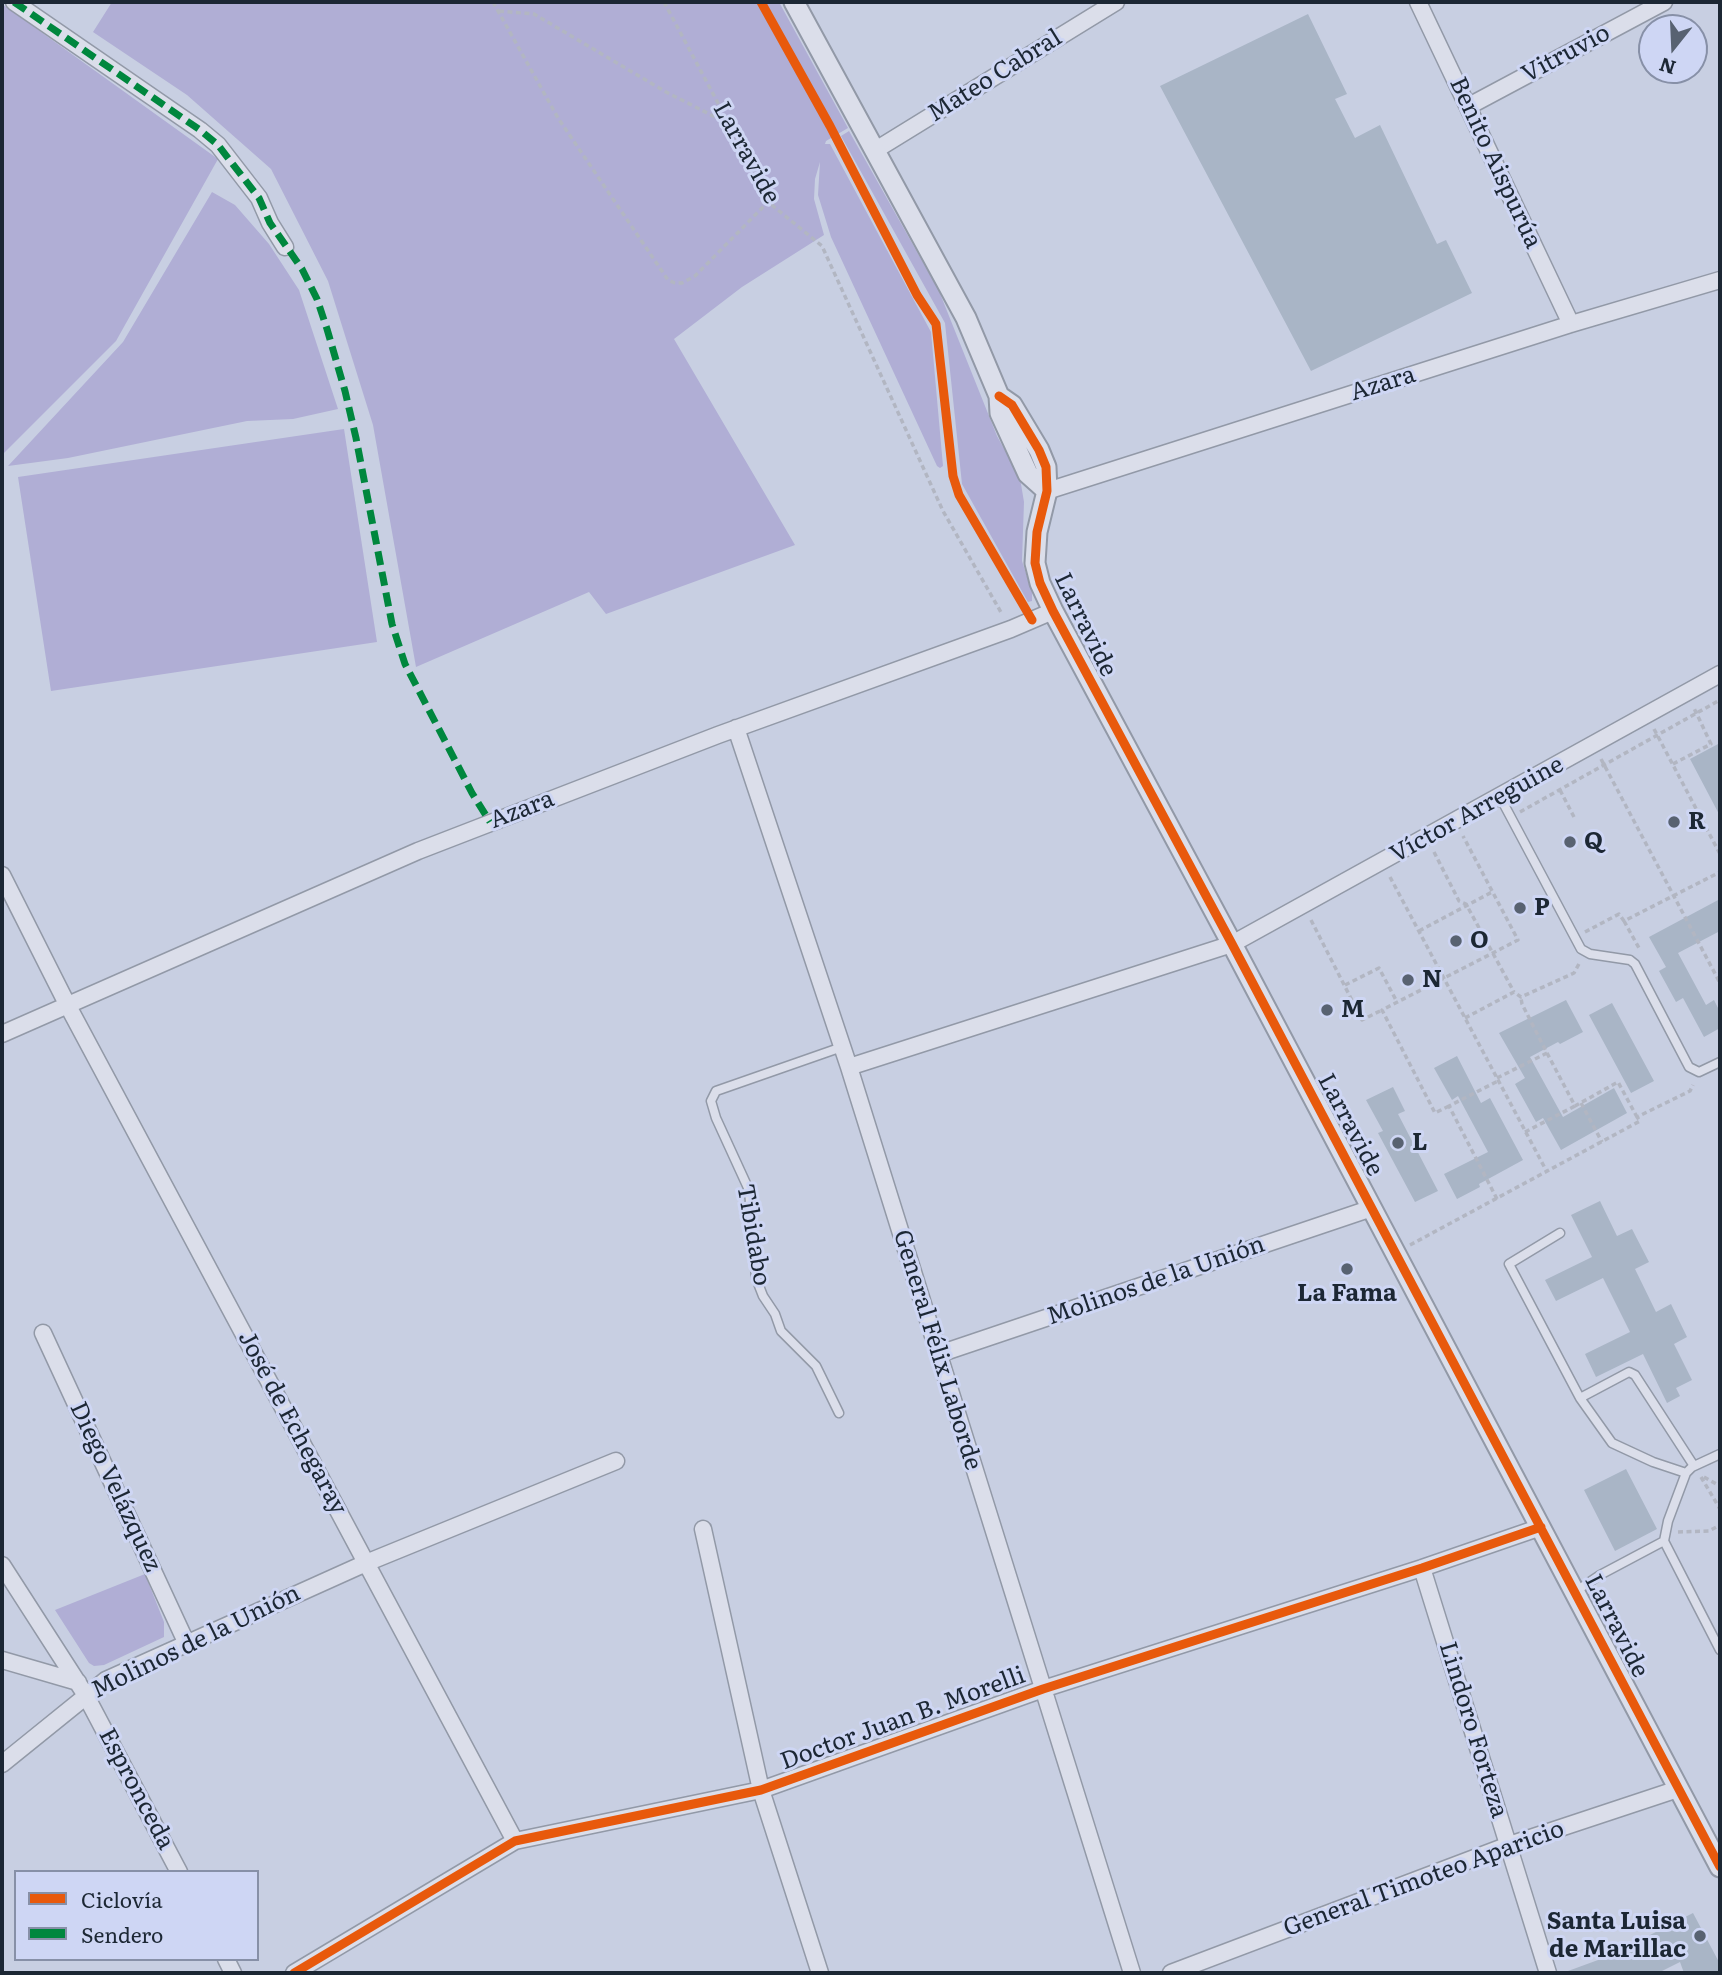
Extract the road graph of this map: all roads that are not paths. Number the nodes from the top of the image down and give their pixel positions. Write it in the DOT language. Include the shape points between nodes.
graph roads {
  1 [pos="14,2"];
  2 [pos="794,2"];
  3 [pos="1116,2"];
  4 [pos="1418,2"];
  5 [pos="1664,2"];
  6 [pos="1469,106"];
  7 [pos="874,151"];
  8 [pos="285,247"];
  9 [pos="1720,280"];
  10 [pos="1572,324"];
  11 [pos="1047,491"];
  12 [pos="1053,611"];
  13 [pos="1720,674"];
  14 [pos="737,728"];
  15 [pos="1500,797"];
  16 [pos="2,875"];
  17 [pos="1233,944"];
  18 [pos="68,1006"];
  19 [pos="2,1034"];
  20 [pos="842,1048"];
  21 [pos="1720,1062"];
  22 [pos="849,1067"];
  23 [pos="1373,1208"];
  24 [pos="1560,1233"];
  25 [pos="44,1333"];
  26 [pos="939,1353"];
  27 [pos="1580,1398"];
  28 [pos="839,1413"];
  29 [pos="1720,1454"];
  30 [pos="616,1461"];
  31 [pos="1695,1466"];
  32 [pos="1686,1472"];
  33 [pos="1541,1527"];
  34 [pos="703,1529"];
  35 [pos="1665,1537"];
  36 [pos="366,1563"];
  37 [pos="2,1565"];
  38 [pos="1422,1568"];
  39 [pos="1576,1591"];
  40 [pos="186,1642"];
  41 [pos="1720,1647"];
  42 [pos="2,1660"];
  43 [pos="82,1688"];
  44 [pos="1043,1689"];
  45 [pos="2,1763"];
  46 [pos="1678,1789"];
  47 [pos="761,1790"];
  48 [pos="515,1841"];
  49 [pos="1509,1845"];
  50 [pos="1720,1867"];
  51 [pos="178,1870"];
  52 [pos="295,1973"];
  53 [pos="821,1973"];
  54 [pos="1132,1973"];
  55 [pos="1171,1973"];
  56 [pos="1548,1973"];
  1 -- 8 [label="street" via="218,145 259,198"];
  2 -- 7 [label="street, Larravide"];
  3 -- 7 [label="street, Mateo Cabral"];
  4 -- 6 [label="street, Benito Aispurúa"];
  5 -- 6 [label="street, Vitruvio"];
  6 -- 10 [label="street, Benito Aispurúa"];
  7 -- 11 [label="street, Larravide" via="966,318 999,396 1012,405 1039,450 1046,467"];
  9 -- 10 [label="street, Azara"];
  10 -- 11 [label="street, Azara"];
  11 -- 12 [label="street, Larravide" via="1035,563"];
  12 -- 14 [label="street, Azara"];
  12 -- 17 [label="street, Larravide"];
  13 -- 15 [label="street, Víctor Arreguine"];
  14 -- 18 [label="street, Azara" via="418,851"];
  14 -- 20 [label="street, General Félix Laborde"];
  15 -- 17 [label="street, Víctor Arreguine"];
  15 -- 21 [label="lane" via="1585,953 1625,958 1635,964 1689,1067 1702,1071"];
  16 -- 18 [label="street, José de Echegaray"];
  17 -- 22 [label="street"];
  17 -- 23 [label="street, Larravide"];
  18 -- 19 [label="street, Azara"];
  18 -- 36 [label="street, José de Echegaray"];
  20 -- 22 [label="street, General Félix Laborde"];
  20 -- 28 [label="lane, Tibidabo" via="716,1091 711,1101 749,1190 755,1278 781,1331 816,1366"];
  22 -- 26 [label="street, General Félix Laborde"];
  23 -- 26 [label="street, Molinos de la Unión"];
  23 -- 33 [label="street, Larravide"];
  24 -- 27 [label="lane" via="1509,1264"];
  25 -- 40 [label="street, Diego Velázquez"];
  26 -- 44 [label="street, General Félix Laborde"];
  27 -- 31 [label="lane" via="1629,1372 1639,1380"];
  27 -- 32 [label="lane" via="1612,1443"];
  29 -- 31 [label="lane"];
  30 -- 36 [label="street, Molinos de la Unión"];
  31 -- 32 [label="lane"];
  32 -- 35 [label="lane"];
  33 -- 38 [label="street, Doctor Juan B. Morelli"];
  33 -- 39 [label="street, Larravide"];
  34 -- 47 [label="street"];
  35 -- 39 [label="lane"];
  35 -- 41 [label="lane"];
  36 -- 40 [label="street, Molinos de la Unión"];
  36 -- 48 [label="street, José de Echegaray"];
  37 -- 43 [label="street, Espronceda"];
  38 -- 44 [label="street, Doctor Juan B. Morelli"];
  38 -- 49 [label="street, Lindoro Forteza"];
  39 -- 46 [label="street, Larravide"];
  40 -- 43 [label="street, Molinos de la Unión"];
  42 -- 43 [label="street"];
  43 -- 45 [label="street, Molinos de la Unión"];
  43 -- 51 [label="street, Espronceda"];
  44 -- 47 [label="street, Doctor Juan B. Morelli"];
  44 -- 54 [label="street, General Félix Laborde"];
  46 -- 49 [label="street, General Timoteo Aparicio"];
  46 -- 50 [label="street, Larravide"];
  47 -- 48 [label="street, Doctor Juan B. Morelli"];
  47 -- 53 [label="street"];
  48 -- 52 [label="street, Doctor Juan B. Morelli"];
  49 -- 55 [label="street, General Timoteo Aparicio"];
  49 -- 56 [label="street, Lindoro Forteza"];
}
